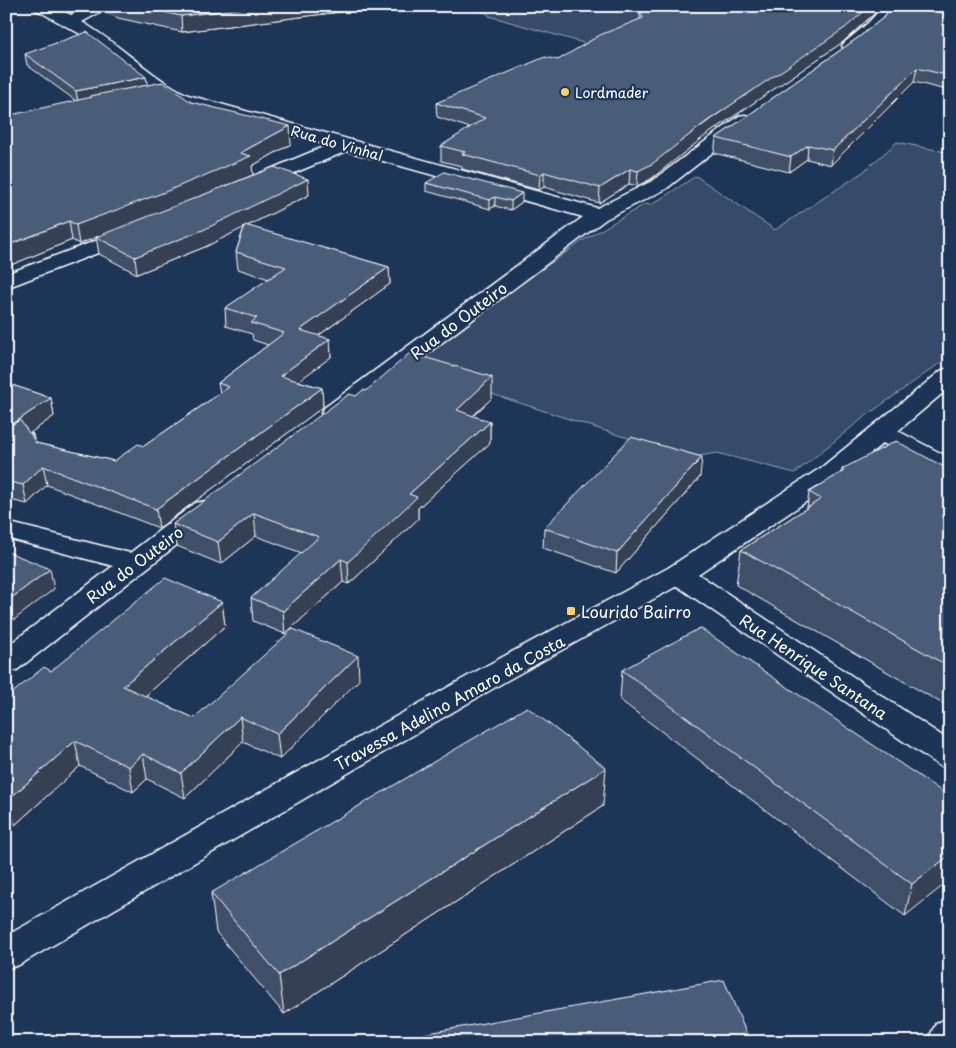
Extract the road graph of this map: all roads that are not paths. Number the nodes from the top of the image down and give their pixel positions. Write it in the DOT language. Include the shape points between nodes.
graph roads {
  1 [pos="40,6"];
  2 [pos="101,6"];
  3 [pos="882,6"];
  4 [pos="72,21"];
  5 [pos="834,58"];
  6 [pos="166,92"];
  7 [pos="148,95"];
  8 [pos="761,108"];
  9 [pos="344,145"];
  10 [pos="228,194"];
  11 [pos="599,214"];
  12 [pos="148,227"];
  13 [pos="6,282"];
  14 [pos="950,375"];
  15 [pos="315,427"];
  16 [pos="882,432"];
  17 [pos="950,468"];
  18 [pos="220,498"];
  19 [pos="6,530"];
  20 [pos="133,563"];
  21 [pos="678,574"];
  22 [pos="6,663"];
  23 [pos="950,757"];
  24 [pos="6,954"];
  25 [pos="950,1035"];
  26 [pos="947,1042"];
  1 -- 4 [label="street, Rua do Vinhal"];
  2 -- 4 [label="street"];
  3 -- 5 [label="street" via="886,12 874,26"];
  4 -- 6 [label="street, Rua do Vinhal"];
  6 -- 7 [label="street"];
  6 -- 9 [label="street, Rua do Vinhal"];
  8 -- 11 [label="street, Rua do Outeiro" via="659,185"];
  9 -- 10 [label="street"];
  9 -- 11 [label="street, Rua do Vinhal"];
  11 -- 15 [label="street, Rua do Outeiro"];
  12 -- 13 [label="street"];
  14 -- 16 [label="street, Travessa Adelino Amaro da Costa"];
  16 -- 17 [label="street"];
  16 -- 21 [label="street, Travessa Adelino Amaro da Costa" via="831,472"];
  18 -- 20 [label="street, Rua do Outeiro"];
  19 -- 20 [label="street"];
  20 -- 22 [label="street, Rua do Outeiro"];
  21 -- 23 [label="street, Rua Henrique Santana"];
  21 -- 24 [label="street, Travessa Adelino Amaro da Costa" via="495,674"];
  25 -- 26 [label="street"];
}
